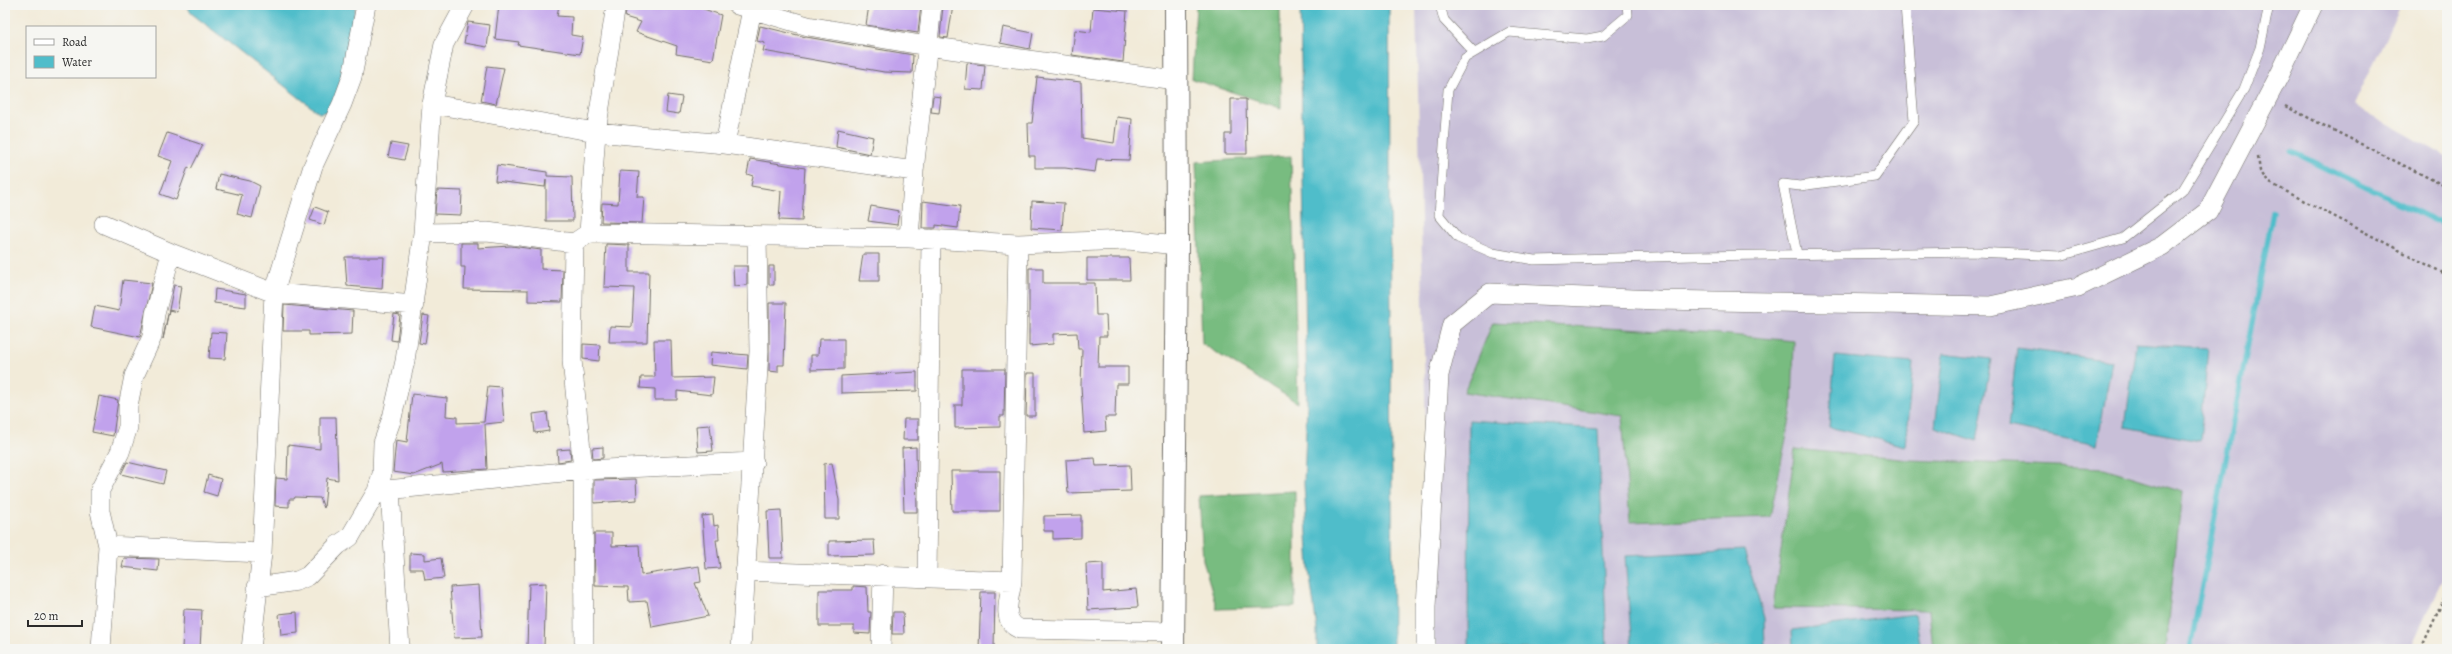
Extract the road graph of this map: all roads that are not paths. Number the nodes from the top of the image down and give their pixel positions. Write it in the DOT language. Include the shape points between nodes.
graph roads {
  1 [pos="366,5"];
  2 [pos="465,5"];
  3 [pos="616,5"];
  4 [pos="932,5"];
  5 [pos="1176,5"];
  6 [pos="1440,5"];
  7 [pos="1627,5"];
  8 [pos="1905,5"];
  9 [pos="2269,5"];
  10 [pos="2313,5"];
  11 [pos="744,7"];
  12 [pos="927,46"];
  13 [pos="1474,52"];
  14 [pos="1175,80"];
  15 [pos="432,104"];
  16 [pos="596,132"];
  17 [pos="725,144"];
  18 [pos="914,171"];
  19 [pos="104,224"];
  20 [pos="423,234"];
  21 [pos="758,236"];
  22 [pos="581,238"];
  23 [pos="909,238"];
  24 [pos="931,239"];
  25 [pos="1018,244"];
  26 [pos="1177,245"];
  27 [pos="171,253"];
  28 [pos="1797,254"];
  29 [pos="274,292"];
  30 [pos="414,305"];
  31 [pos="754,462"];
  32 [pos="583,470"];
  33 [pos="384,491"];
  34 [pos="108,546"];
  35 [pos="262,553"];
  36 [pos="745,571"];
  37 [pos="883,574"];
  38 [pos="927,577"];
  39 [pos="1012,580"];
  40 [pos="257,587"];
  41 [pos="1173,641"];
  42 [pos="101,649"];
  43 [pos="251,649"];
  44 [pos="400,649"];
  45 [pos="584,649"];
  46 [pos="741,649"];
  47 [pos="881,649"];
  48 [pos="1426,649"];
  1 -- 29 [label="street" via="352,77 313,166"];
  2 -- 15 [label="street" via="444,44"];
  3 -- 16 [label="street"];
  4 -- 12 [label="street"];
  5 -- 14 [label="main road"];
  6 -- 13 [label="lane" via="1444,20"];
  7 -- 13 [label="lane" via="1628,16 1604,36 1587,39 1509,32"];
  8 -- 28 [label="lane" via="1914,121 1875,176 1800,186 1783,184"];
  9 -- 28 [label="lane" via="2260,48 2244,89 2182,191 2123,238 2060,256 1976,252"];
  10 -- 48 [label="street" via="2208,211 2162,246 2078,287 1990,306 1656,300 1490,293 1452,324 1439,375"];
  11 -- 12 [label="street" via="808,26"];
  11 -- 17 [label="street"];
  12 -- 14 [label="street"];
  12 -- 18 [label="street"];
  13 -- 28 [label="lane" via="1465,58 1448,90 1439,215 1458,238 1493,253 1534,260"];
  14 -- 26 [label="main road"];
  15 -- 16 [label="street"];
  15 -- 20 [label="street"];
  16 -- 17 [label="street"];
  16 -- 22 [label="street"];
  17 -- 18 [label="street"];
  18 -- 23 [label="street"];
  19 -- 27 [label="street"];
  20 -- 22 [label="street" via="487,232"];
  20 -- 30 [label="street"];
  21 -- 22 [label="street"];
  21 -- 23 [label="street"];
  21 -- 31 [label="street" via="759,351"];
  22 -- 32 [label="street" via="572,360"];
  23 -- 24 [label="street"];
  24 -- 25 [label="street"];
  24 -- 38 [label="street"];
  25 -- 26 [label="street" via="1128,240"];
  25 -- 39 [label="street"];
  26 -- 41 [label="main road"];
  27 -- 29 [label="street"];
  27 -- 34 [label="street" via="155,314 152,337 134,376 128,406 128,427 120,452 100,490 100,511"];
  29 -- 30 [label="street"];
  29 -- 35 [label="street"];
  30 -- 33 [label="street" via="402,375 383,443"];
  31 -- 32 [label="street"];
  31 -- 36 [label="street"];
  32 -- 33 [label="street"];
  32 -- 45 [label="street"];
  33 -- 40 [label="street" via="350,536 308,576 297,581"];
  33 -- 44 [label="street"];
  34 -- 35 [label="street"];
  34 -- 42 [label="street"];
  35 -- 40 [label="street"];
  36 -- 37 [label="street"];
  36 -- 46 [label="street"];
  37 -- 38 [label="street"];
  37 -- 47 [label="street"];
  38 -- 39 [label="street"];
  39 -- 41 [label="street" via="1007,614 1011,625 1020,629"];
  40 -- 43 [label="street"];
}
